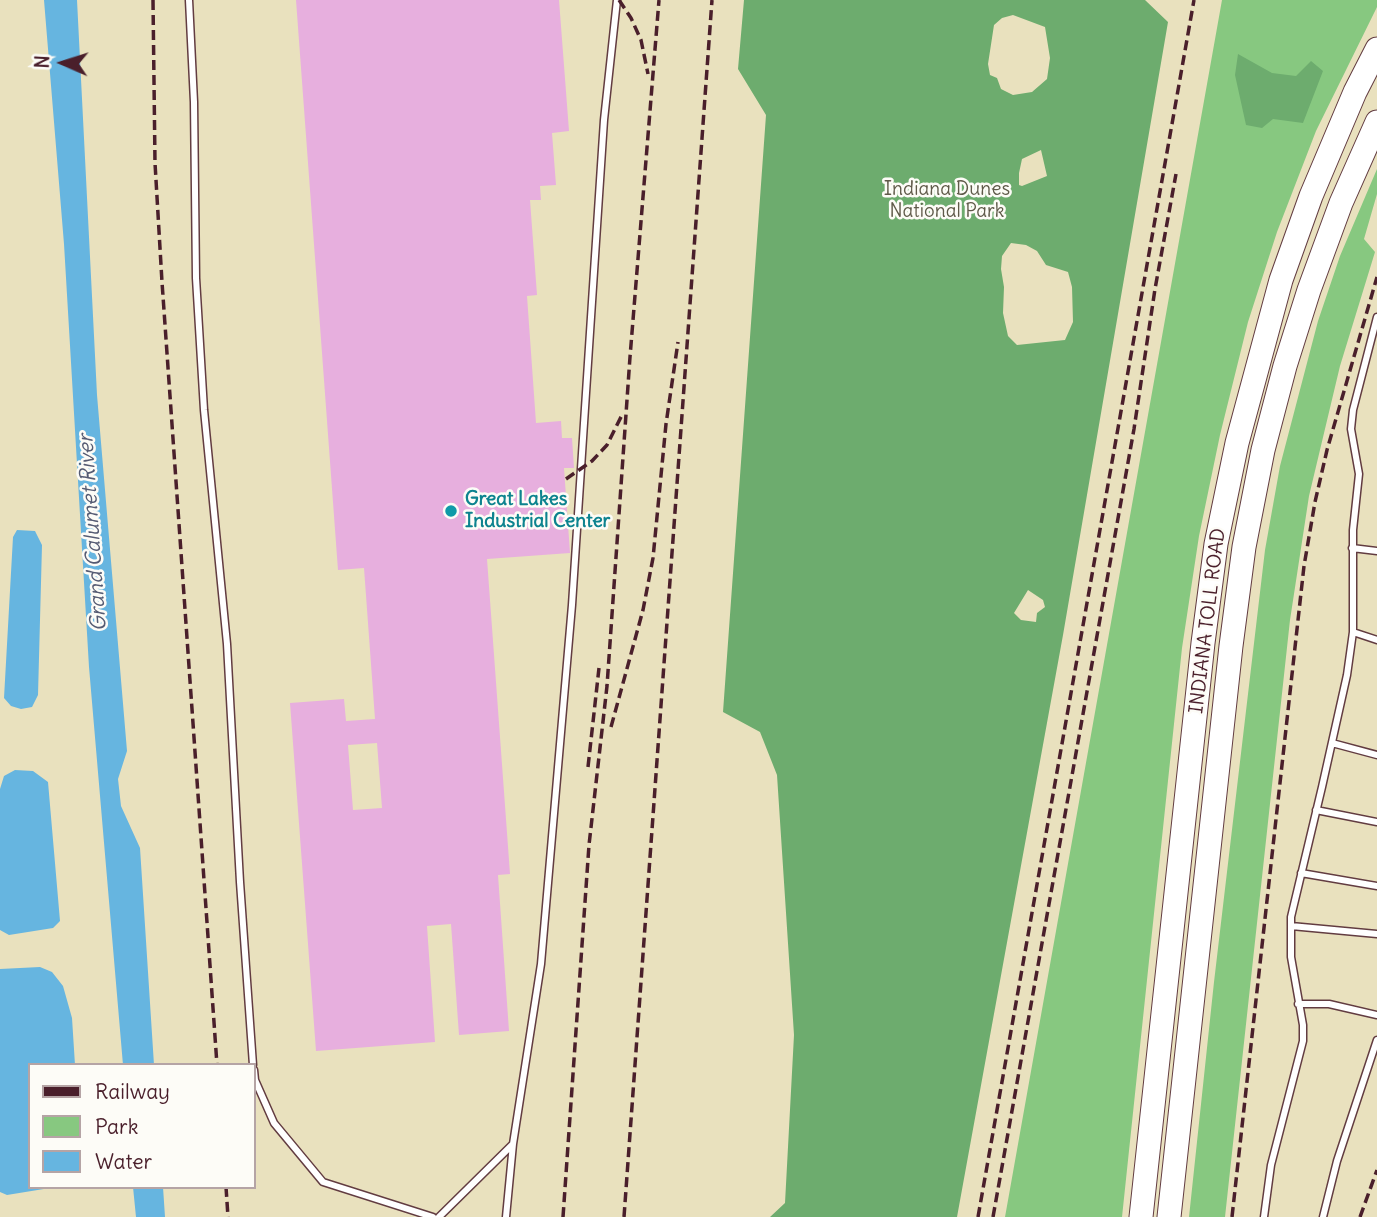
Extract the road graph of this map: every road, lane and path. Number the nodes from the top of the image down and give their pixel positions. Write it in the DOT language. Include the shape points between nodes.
graph roads {
  1 [pos="189,0"];
  2 [pos="617,0"];
  3 [pos="1377,49"];
  4 [pos="1377,122"];
  5 [pos="1377,317"];
  6 [pos="1352,548"];
  7 [pos="1377,551"];
  8 [pos="1353,632"];
  9 [pos="1377,640"];
  10 [pos="1211,697"];
  11 [pos="1332,743"];
  12 [pos="1377,755"];
  13 [pos="1317,810"];
  14 [pos="1377,822"];
  15 [pos="1301,873"];
  16 [pos="1377,886"];
  17 [pos="1291,926"];
  18 [pos="1377,934"];
  19 [pos="1298,1004"];
  20 [pos="1377,1015"];
  21 [pos="1377,1040"];
  22 [pos="253,1063"];
  23 [pos="256,1082"];
  24 [pos="513,1144"];
  25 [pos="433,1217"];
  26 [pos="439,1217"];
  27 [pos="506,1217"];
  28 [pos="1141,1217"];
  29 [pos="1170,1217"];
  30 [pos="1264,1217"];
  31 [pos="1323,1217"];
  1 -- 22 [label="lane" via="203,397 227,644"];
  2 -- 24 [label="lane" via="604,120 546,915"];
  3 -- 10 [label="highway, INDIANA TOLL ROAD" via="1311,196 1257,361 1216,544"];
  4 -- 10 [label="highway, INDIANA TOLL ROAD" via="1341,203 1284,366"];
  5 -- 6 [label="lane" via="1353,410 1351,429 1359,474"];
  6 -- 7 [label="lane"];
  6 -- 8 [label="lane"];
  8 -- 9 [label="lane"];
  8 -- 11 [label="lane"];
  10 -- 28 [label="highway, INDIANA TOLL ROAD"];
  10 -- 29 [label="highway, INDIANA TOLL ROAD"];
  11 -- 12 [label="lane"];
  11 -- 13 [label="lane"];
  13 -- 14 [label="lane"];
  13 -- 15 [label="lane"];
  15 -- 16 [label="lane"];
  15 -- 17 [label="lane"];
  17 -- 18 [label="lane"];
  17 -- 19 [label="lane"];
  19 -- 20 [label="lane" via="1329,1004"];
  19 -- 30 [label="lane" via="1304,1041 1270,1165"];
  21 -- 31 [label="lane"];
  23 -- 25 [label="lane" via="274,1123 323,1182"];
  24 -- 26 [label="lane"];
  24 -- 27 [label="lane"];
}
